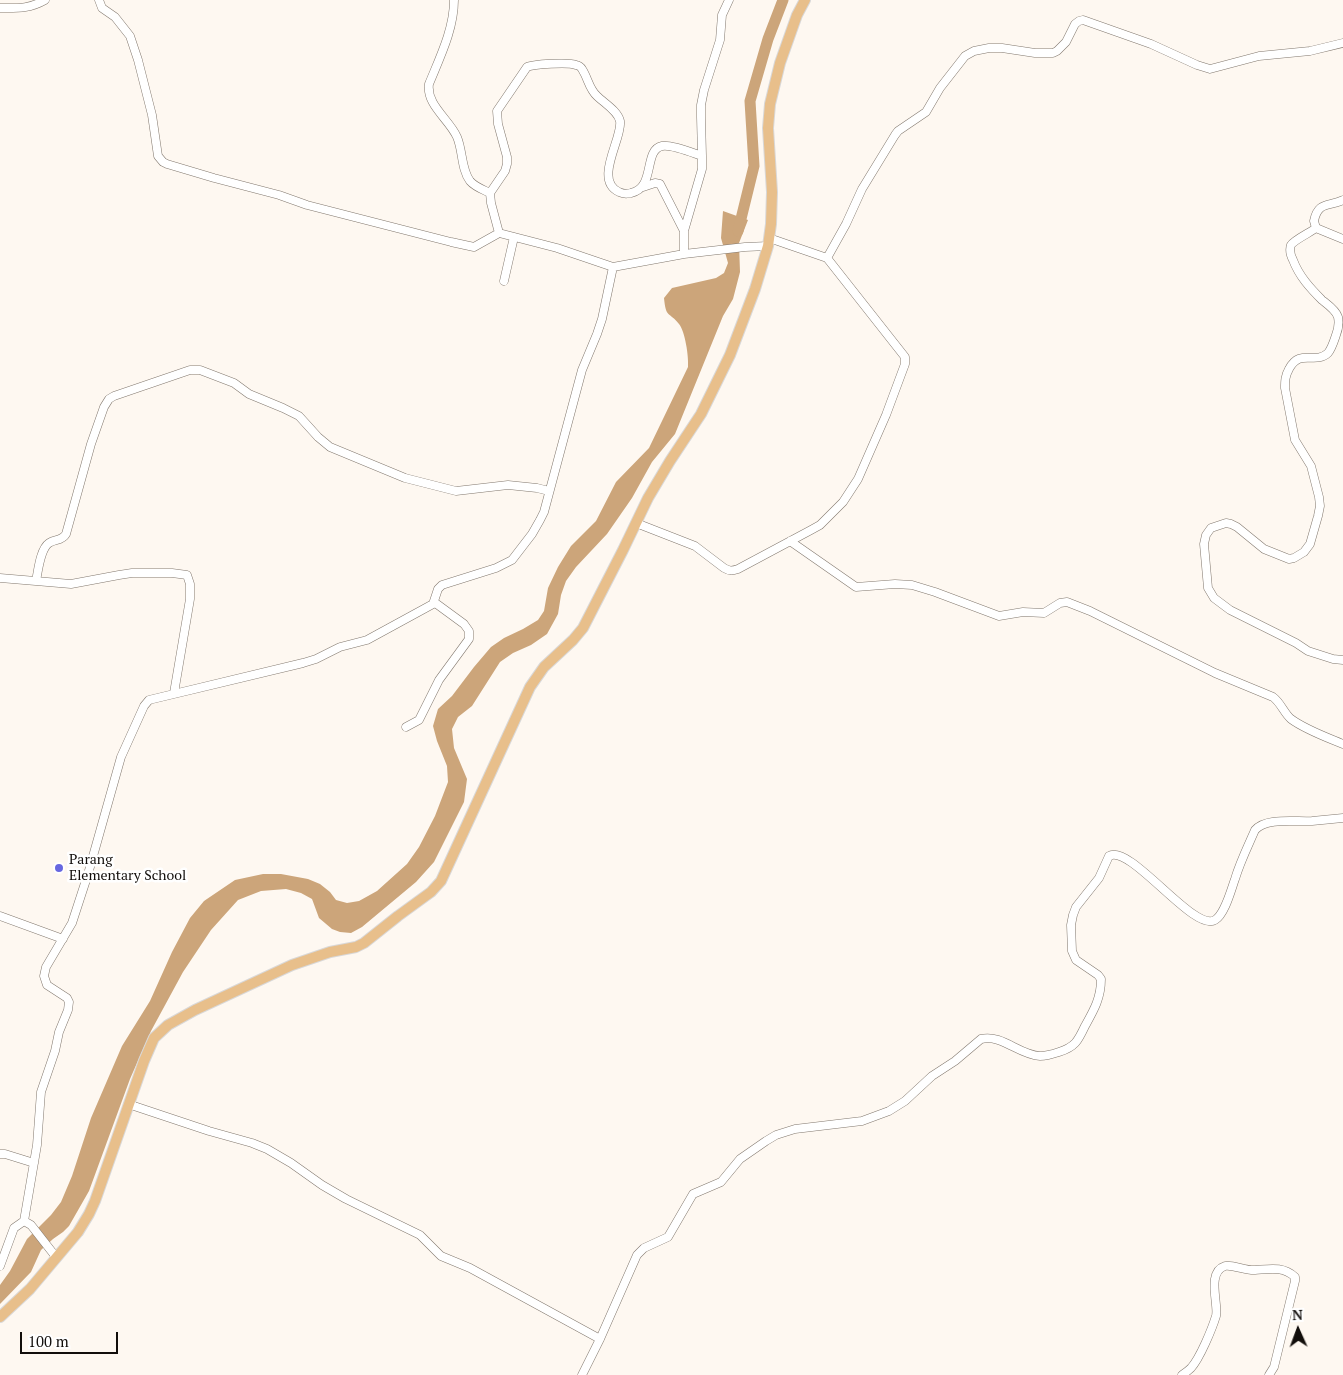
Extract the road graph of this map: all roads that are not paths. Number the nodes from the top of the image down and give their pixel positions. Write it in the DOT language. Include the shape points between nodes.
graph roads {
  1 [pos="45,0"];
  2 [pos="99,0"];
  3 [pos="454,0"];
  4 [pos="729,0"];
  5 [pos="805,0"];
  6 [pos="0,8"];
  7 [pos="1343,43"];
  8 [pos="702,156"];
  9 [pos="643,187"];
  10 [pos="490,193"];
  11 [pos="1343,200"];
  12 [pos="1316,228"];
  13 [pos="684,231"];
  14 [pos="499,233"];
  15 [pos="514,237"];
  16 [pos="1343,239"];
  17 [pos="769,242"];
  18 [pos="684,254"];
  19 [pos="827,258"];
  20 [pos="613,267"];
  21 [pos="504,281"];
  22 [pos="549,491"];
  23 [pos="636,522"];
  24 [pos="790,542"];
  25 [pos="0,578"];
  26 [pos="36,581"];
  27 [pos="434,602"];
  28 [pos="1343,660"];
  29 [pos="174,693"];
  30 [pos="406,728"];
  31 [pos="1343,744"];
  32 [pos="1343,818"];
  33 [pos="0,916"];
  34 [pos="63,939"];
  35 [pos="128,1104"];
  36 [pos="0,1154"];
  37 [pos="34,1163"];
  38 [pos="28,1223"];
  39 [pos="53,1253"];
  40 [pos="0,1266"];
  41 [pos="0,1317"];
  42 [pos="600,1339"];
  43 [pos="582,1375"];
  44 [pos="1182,1375"];
  45 [pos="1269,1375"];
  1 -- 6 [label="street" via="28,8"];
  2 -- 14 [label="street" via="102,8 124,26 134,46 152,115 156,149 164,162 307,206 466,246 474,247"];
  3 -- 10 [label="street" via="450,28 429,84 429,93 458,138 470,180"];
  4 -- 8 [label="street" via="722,15 720,40 701,106"];
  5 -- 17 [label="main road" via="780,63 770,104 768,128 772,192"];
  7 -- 19 [label="street" via="1206,68 1083,20 1075,24 1066,42 1053,53 1002,48 974,51 962,59 926,112 895,135 862,189"];
  8 -- 9 [label="street" via="665,146 656,148"];
  8 -- 13 [label="street" via="702,169"];
  9 -- 10 [label="street" via="627,194 613,188 608,174 609,164 620,119 595,94 581,68 570,64 535,64 523,71 497,111 507,164"];
  9 -- 13 [label="street" via="660,184"];
  10 -- 14 [label="street"];
  11 -- 12 [label="street" via="1326,204 1318,210 1314,221"];
  12 -- 16 [label="street"];
  12 -- 28 [label="street" via="1294,242 1292,257 1307,284 1337,314 1337,331 1327,353 1295,360 1285,380 1295,440 1311,466 1319,497 1320,506 1312,536 1304,552 1289,558 1268,552 1237,527 1226,523 1208,531 1204,551 1208,588 1214,598 1230,610 1308,651"];
  13 -- 18 [label="street"];
  14 -- 15 [label="street"];
  15 -- 20 [label="street"];
  15 -- 21 [label="street"];
  17 -- 18 [label="street"];
  17 -- 19 [label="street"];
  17 -- 23 [label="main road" via="730,355 701,414 657,482"];
  18 -- 20 [label="street"];
  19 -- 24 [label="street" via="906,361 886,415 852,489 820,525"];
  20 -- 22 [label="street" via="602,319 577,385"];
  22 -- 26 [label="street" via="508,486 456,491 405,478 330,447 299,416 249,394 234,382 200,370 190,370 112,397 106,403 66,534 45,547"];
  22 -- 27 [label="street" via="540,520 517,555 496,568 442,585"];
  23 -- 24 [label="street" via="695,546 728,570 738,570"];
  23 -- 35 [label="main road" via="583,628 540,671 530,687 438,886 364,943 292,965 168,1025 150,1045"];
  24 -- 31 [label="street" via="856,587 912,585 1000,616 1044,613 1060,603 1071,603 1215,673 1273,697 1293,721"];
  25 -- 26 [label="street"];
  26 -- 29 [label="street" via="71,584 132,573 187,575 190,599"];
  27 -- 29 [label="street" via="367,640 340,647 316,659"];
  27 -- 30 [label="street" via="464,624 469,631 469,639 439,680 419,720"];
  29 -- 34 [label="street" via="146,703 121,756 88,874 72,923"];
  32 -- 42 [label="street" via="1289,820 1258,826 1226,902 1212,922 1201,920 1123,856 1109,856 1099,878 1078,903 1073,915 1074,956 1102,979 1092,1014 1076,1044 1051,1055 1040,1056 1028,1054 1005,1042 981,1039 890,1111 862,1122 796,1129 766,1141 740,1159 721,1182 693,1194 668,1237 644,1248 637,1255"];
  33 -- 34 [label="street"];
  34 -- 37 [label="street" via="44,976 47,985 67,998 69,1006 41,1092"];
  35 -- 39 [label="main road" via="89,1214 78,1232"];
  35 -- 42 [label="street" via="273,1152 346,1200 420,1235 440,1256 470,1268"];
  36 -- 37 [label="street"];
  37 -- 38 [label="street"];
  38 -- 39 [label="street"];
  38 -- 40 [label="street" via="14,1228"];
  39 -- 41 [label="main road" via="30,1289"];
  42 -- 43 [label="street"];
  44 -- 45 [label="street" via="1194,1364 1208,1337 1216,1315 1215,1278 1224,1266 1251,1270 1284,1269 1295,1277 1274,1367"];
}
